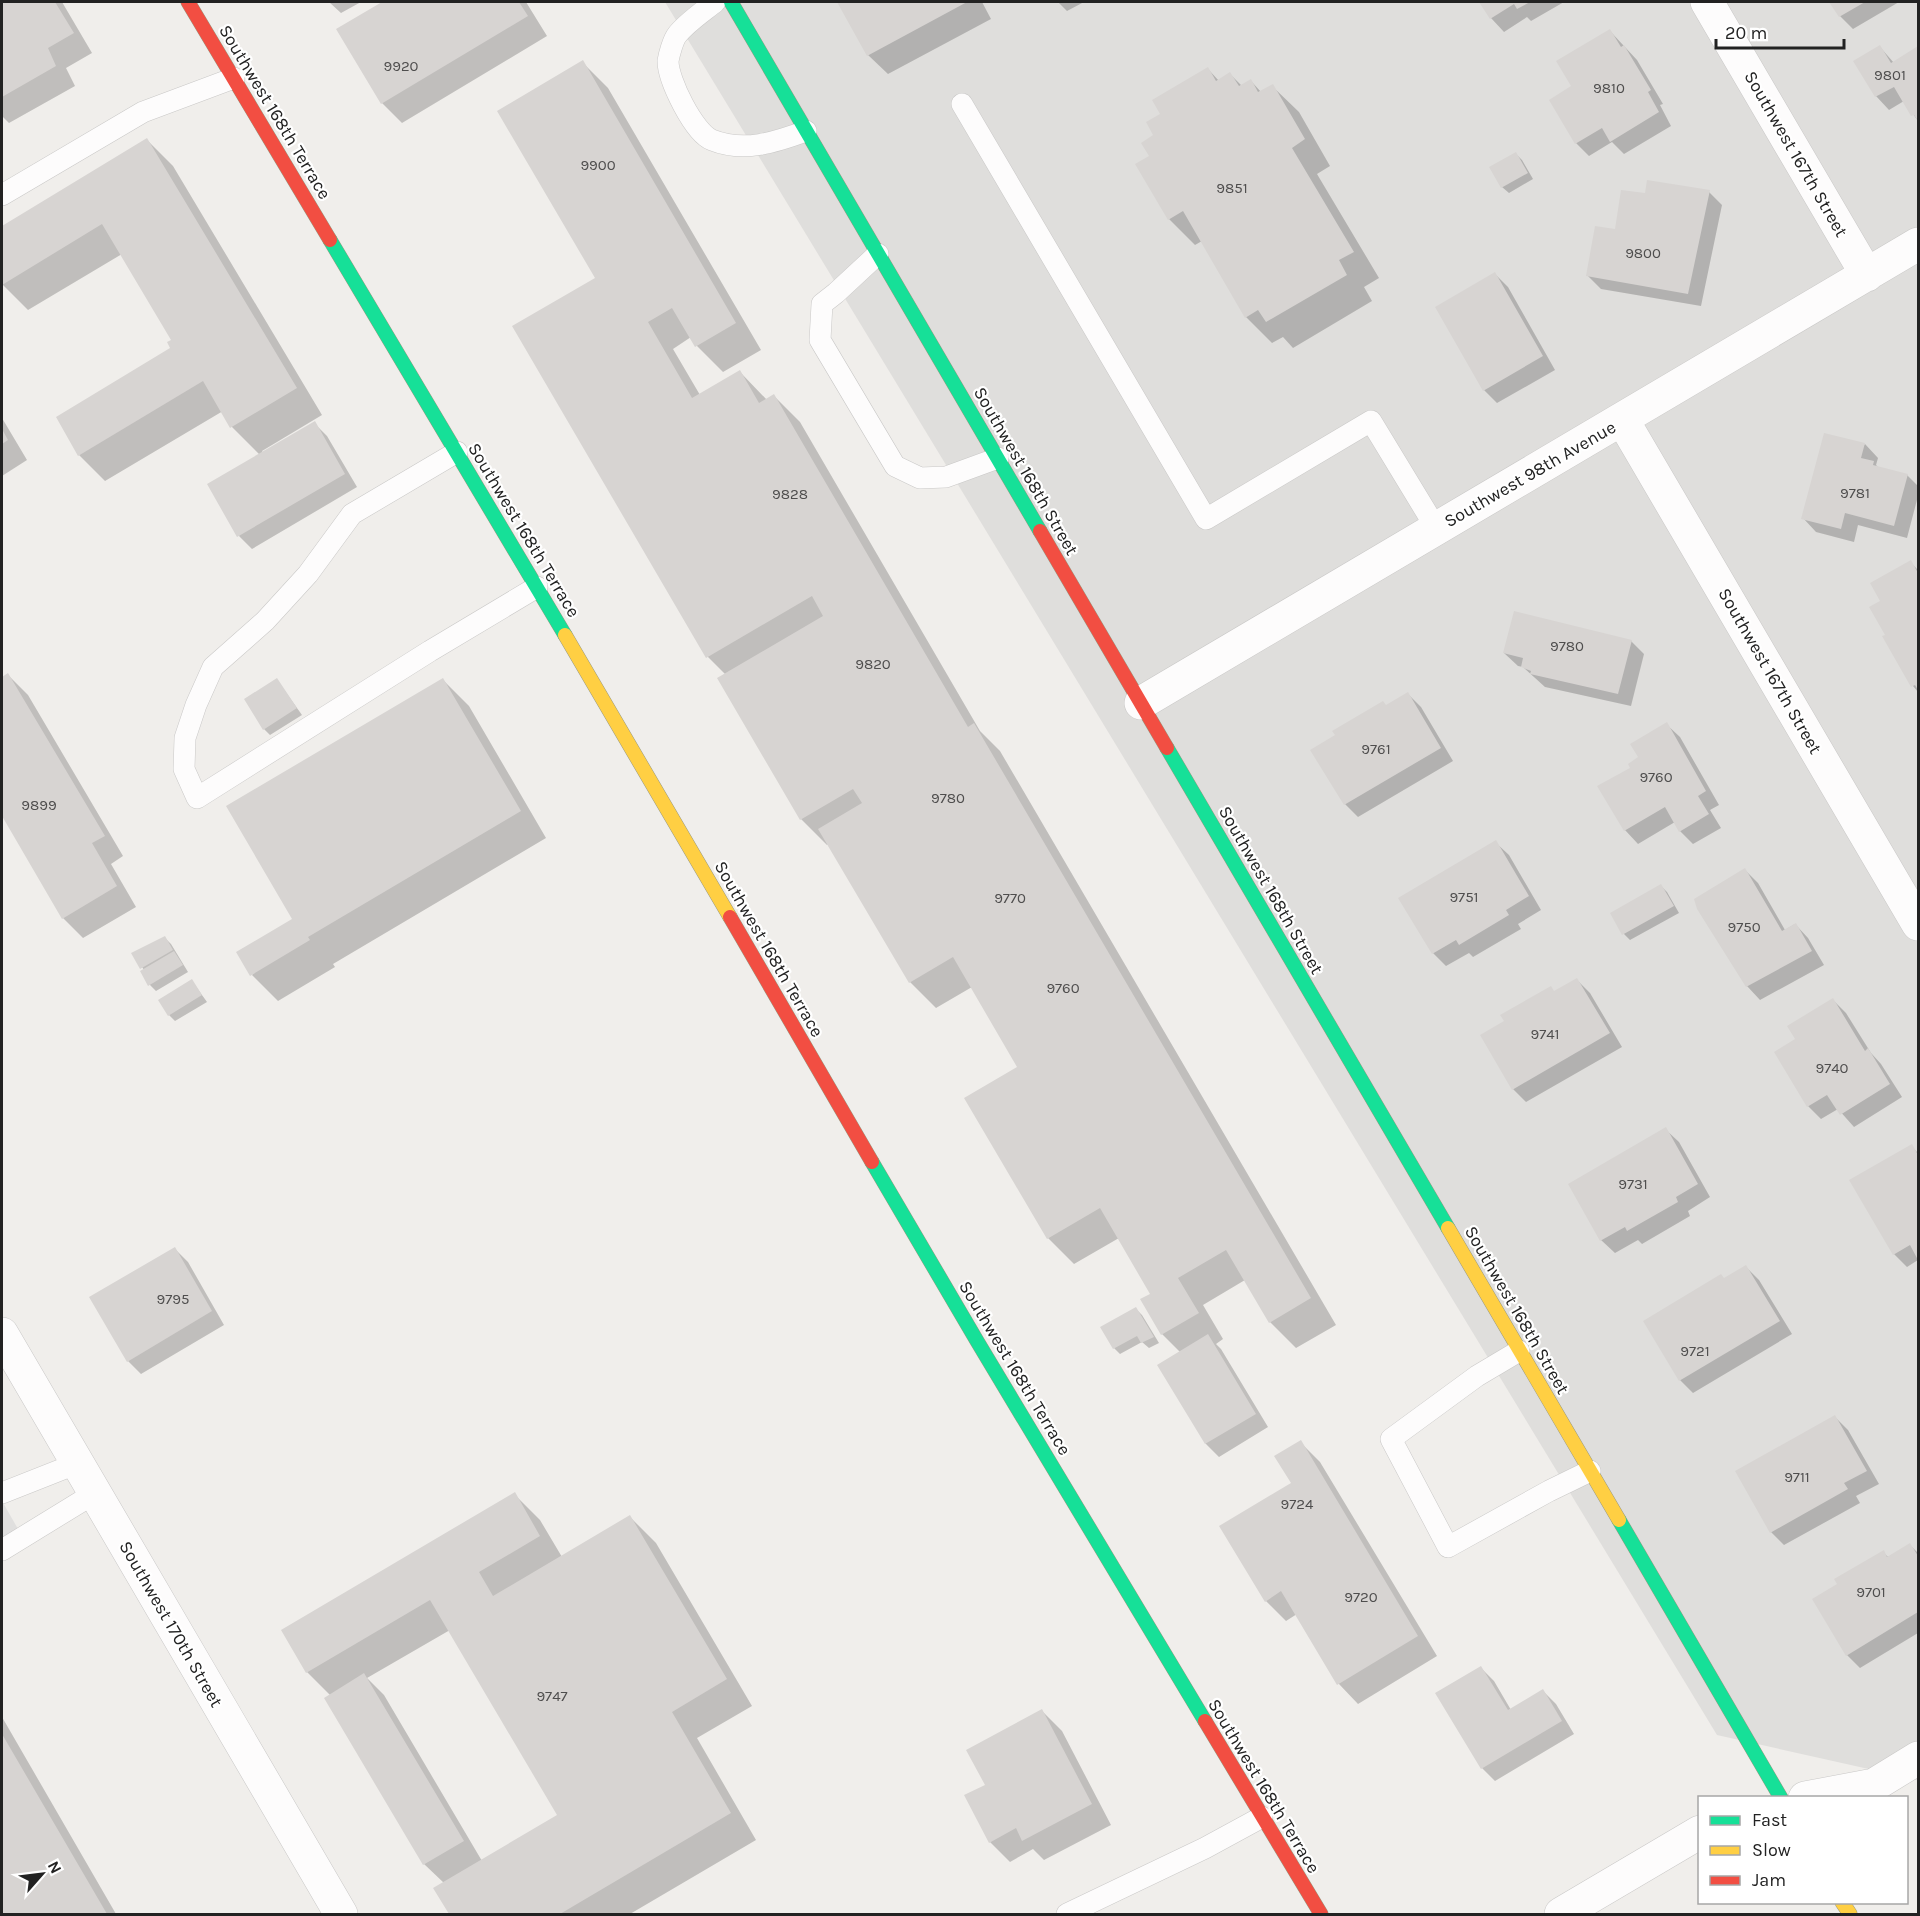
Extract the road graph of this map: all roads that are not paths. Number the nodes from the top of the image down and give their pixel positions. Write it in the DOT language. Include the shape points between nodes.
graph roads {
  1 [pos="188,2"];
  2 [pos="716,2"];
  3 [pos="731,2"];
  4 [pos="1707,2"];
  5 [pos="234,78"];
  6 [pos="962,104"];
  7 [pos="806,131"];
  8 [pos="2,195"];
  9 [pos="1918,244"];
  10 [pos="878,254"];
  11 [pos="1867,275"];
  12 [pos="1622,420"];
  13 [pos="457,452"];
  14 [pos="998,458"];
  15 [pos="1436,528"];
  16 [pos="537,586"];
  17 [pos="1141,703"];
  18 [pos="1918,924"];
  19 [pos="2,1334"];
  20 [pos="1520,1351"];
  21 [pos="78,1463"];
  22 [pos="1590,1471"];
  23 [pos="2,1493"];
  24 [pos="95,1493"];
  25 [pos="2,1550"];
  26 [pos="1918,1758"];
  27 [pos="1780,1796"];
  28 [pos="1811,1796"];
  29 [pos="1262,1817"];
  30 [pos="1698,1833"];
  31 [pos="341,1914"];
  32 [pos="1067,1914"];
  33 [pos="1321,1914"];
  34 [pos="1561,1914"];
  1 -- 5 [label="street, Southwest 168th Terrace"];
  2 -- 7 [label="lane" via="676,36 668,61 675,89 688,115 710,140 740,146 770,144"];
  3 -- 7 [label="street, Southwest 168th Street"];
  4 -- 11 [label="street, Southwest 167th Street"];
  5 -- 8 [label="lane" via="143,112"];
  5 -- 13 [label="street, Southwest 168th Terrace"];
  6 -- 15 [label="lane" via="1206,519 1371,421"];
  7 -- 10 [label="street, Southwest 168th Street"];
  9 -- 11 [label="street, Southwest 98th Avenue"];
  10 -- 14 [label="street, Southwest 168th Street"];
  10 -- 14 [label="lane" via="822,304 820,340 895,466 920,478 946,477"];
  11 -- 12 [label="street, Southwest 98th Avenue"];
  12 -- 15 [label="street, Southwest 98th Avenue"];
  12 -- 18 [label="street, Southwest 167th Street"];
  13 -- 16 [label="street, Southwest 168th Terrace"];
  13 -- 16 [label="lane" via="352,514 308,574 265,621 213,667 185,738 184,769 197,798"];
  14 -- 17 [label="street, Southwest 168th Street"];
  15 -- 17 [label="street, Southwest 98th Avenue"];
  16 -- 29 [label="street, Southwest 168th Terrace" via="977,1341"];
  17 -- 20 [label="street, Southwest 168th Street"];
  19 -- 21 [label="street, Southwest 170th Street"];
  20 -- 22 [label="street, Southwest 168th Street"];
  20 -- 22 [label="lane" via="1477,1376 1391,1439 1449,1546"];
  21 -- 23 [label="lane"];
  21 -- 24 [label="street, Southwest 170th Street"];
  22 -- 27 [label="street, Southwest 168th Street"];
  24 -- 25 [label="lane"];
  24 -- 31 [label="street, Southwest 170th Street"];
  26 -- 28 [label="street" via="1874,1785"];
  29 -- 32 [label="lane"];
  29 -- 33 [label="street, Southwest 168th Terrace"];
  30 -- 34 [label="street"];
}
